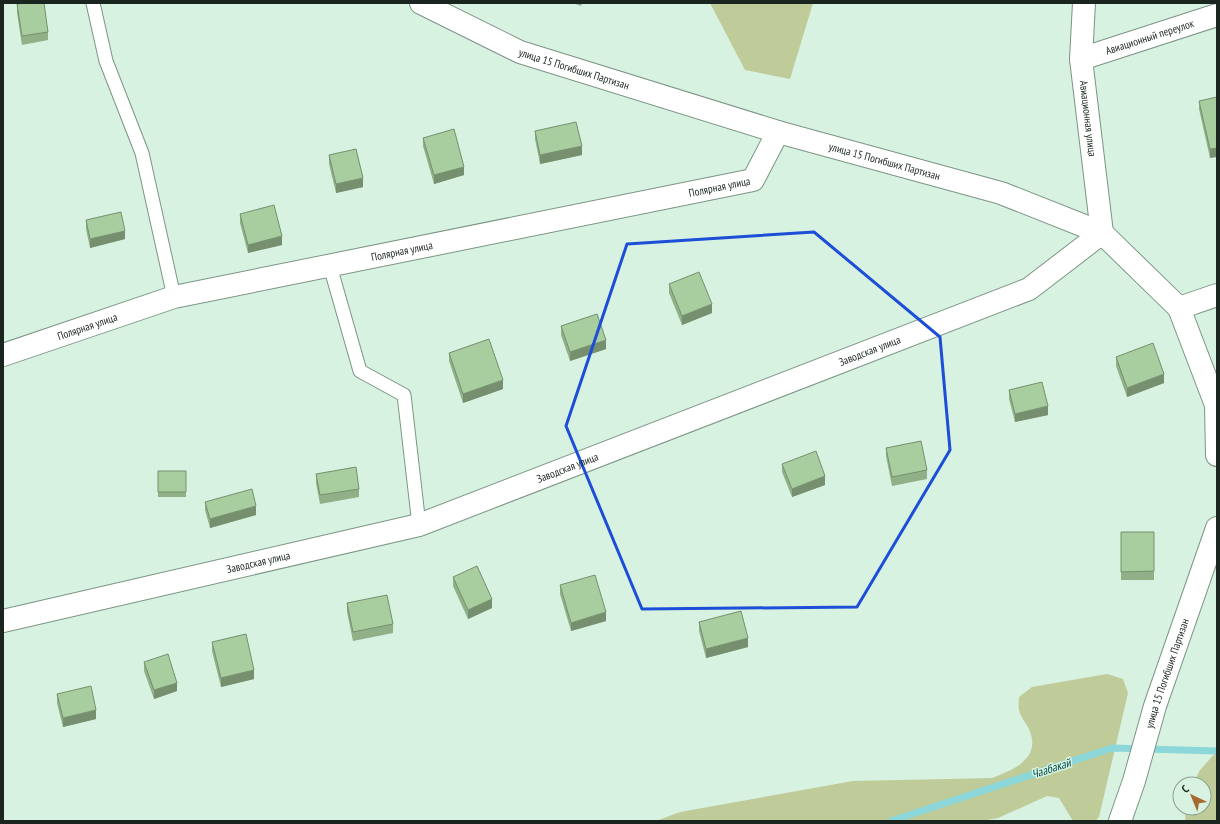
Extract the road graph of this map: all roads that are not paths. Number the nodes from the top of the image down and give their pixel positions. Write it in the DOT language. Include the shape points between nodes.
graph roads {
  1 [pos="93,3"];
  2 [pos="421,3"];
  3 [pos="1084,3"];
  4 [pos="1217,15"];
  5 [pos="1081,60"];
  6 [pos="778,132"];
  7 [pos="1102,233"];
  8 [pos="330,266"];
  9 [pos="1217,295"];
  10 [pos="174,297"];
  11 [pos="1179,308"];
  12 [pos="3,355"];
  13 [pos="1217,455"];
  14 [pos="419,525"];
  15 [pos="1217,528"];
  16 [pos="3,621"];
  17 [pos="1120,821"];
  1 -- 10 [label="lane" via="106,61 142,153"];
  2 -- 6 [label="street, улица 15 Погибших Партизан" via="520,52"];
  3 -- 5 [label="street, Авиационная улица"];
  4 -- 5 [label="street, Авиационный переулок"];
  5 -- 7 [label="street, Авиационная улица"];
  6 -- 7 [label="street, улица 15 Погибших Партизан" via="1001,193"];
  6 -- 8 [label="street, Полярная улица" via="753,180"];
  7 -- 11 [label="street, улица 15 Погибших Партизан"];
  7 -- 14 [label="street, Заводская улица" via="1029,289"];
  8 -- 10 [label="street, Полярная улица"];
  8 -- 14 [label="lane" via="360,371 404,395"];
  9 -- 11 [label="street"];
  10 -- 12 [label="street, Полярная улица"];
  11 -- 13 [label="street, улица 15 Погибших Партизан" via="1216,405"];
  14 -- 16 [label="street, Заводская улица"];
  15 -- 17 [label="street, улица 15 Погибших Партизан" via="1155,706"];
}
